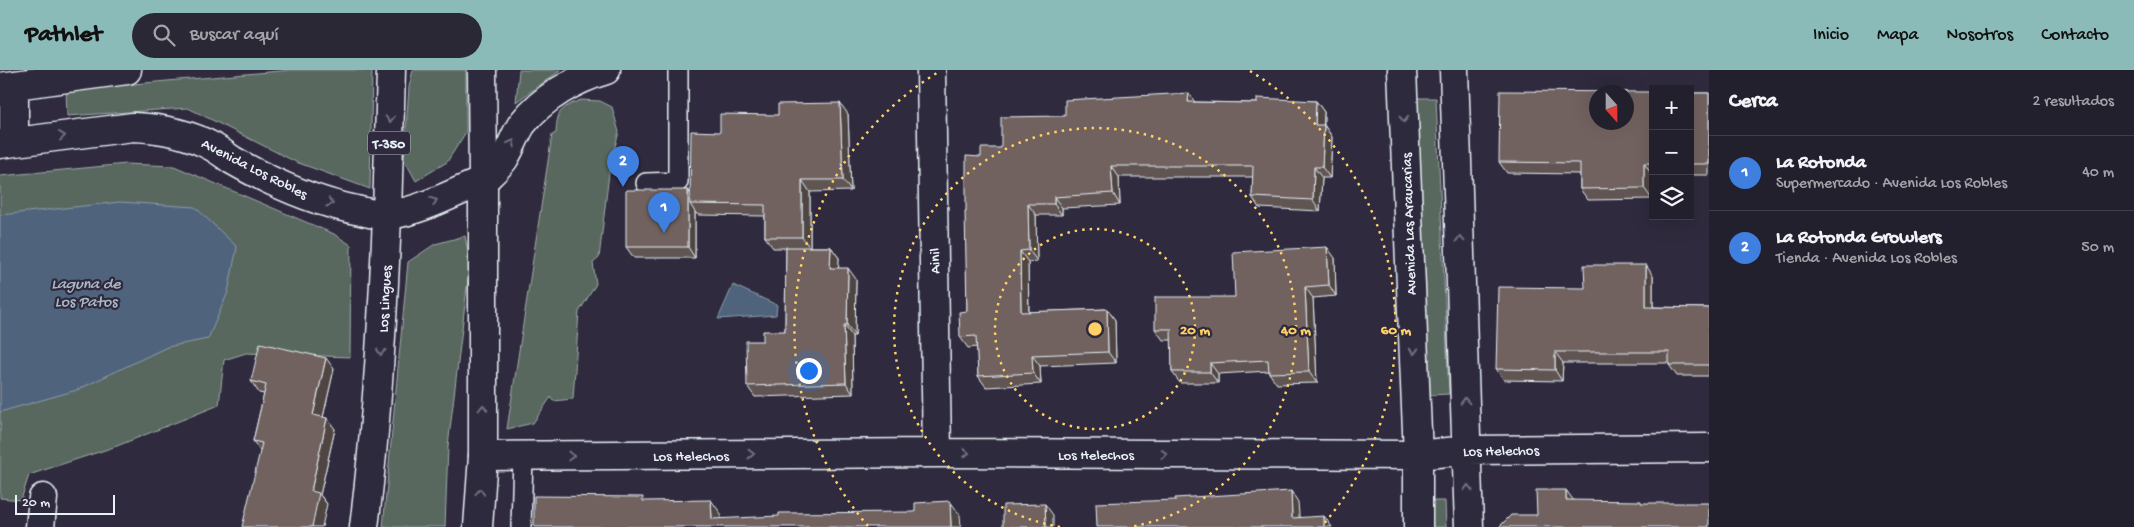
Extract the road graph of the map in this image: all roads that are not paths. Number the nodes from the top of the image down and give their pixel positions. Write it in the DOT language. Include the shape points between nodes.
graph roads {
  1 [pos="126,70"];
  2 [pos="391,70"];
  3 [pos="482,70"];
  4 [pos="606,70"];
  5 [pos="678,70"];
  6 [pos="931,70"];
  7 [pos="1402,70"];
  8 [pos="1454,70"];
  9 [pos="7,86"];
  10 [pos="7,143"];
  11 [pos="483,181"];
  12 [pos="646,183"];
  13 [pos="388,216"];
  14 [pos="1709,448"];
  15 [pos="1467,450"];
  16 [pos="937,453"];
  17 [pos="1418,455"];
  18 [pos="483,456"];
  19 [pos="523,456"];
  20 [pos="43,498"];
  21 [pos="40,527"];
  22 [pos="364,527"];
  23 [pos="478,527"];
  24 [pos="521,527"];
  25 [pos="1418,527"];
  26 [pos="1469,527"];
  1 -- 9 [label="street"];
  2 -- 13 [label="street, Los Lingues / T-350, one-way"];
  3 -- 11 [label="street"];
  11 -- 4 [label="street, Avenida Los Robles, one-way" via="504,159 521,125 533,112 571,84"];
  5 -- 12 [label="lane" via="678,182"];
  6 -- 16 [label="street, Ainil"];
  7 -- 17 [label="street, Avenida Las Araucarias, one-way"];
  15 -- 8 [label="street, one-way"];
  9 -- 10 [label="street"];
  10 -- 13 [label="street, Avenida Los Robles, one-way" via="133,127 162,129 196,138 240,164 312,198"];
  13 -- 11 [label="street, Avenida Los Robles, one-way" via="412,210"];
  18 -- 11 [label="street, one-way"];
  13 -- 22 [label="street, Los Lingues, one-way" via="382,340"];
  14 -- 15 [label="street, Los Helechos"];
  15 -- 17 [label="street, Los Helechos"];
  26 -- 15 [label="street, one-way"];
  16 -- 17 [label="street, Los Helechos, one-way"];
  19 -- 16 [label="street, Los Helechos, one-way"];
  17 -- 25 [label="street, Avenida Las Araucarias"];
  18 -- 19 [label="street, Los Helechos"];
  23 -- 18 [label="street, one-way"];
  19 -- 24 [label="lane"];
  20 -- 21 [label="street"];
}
